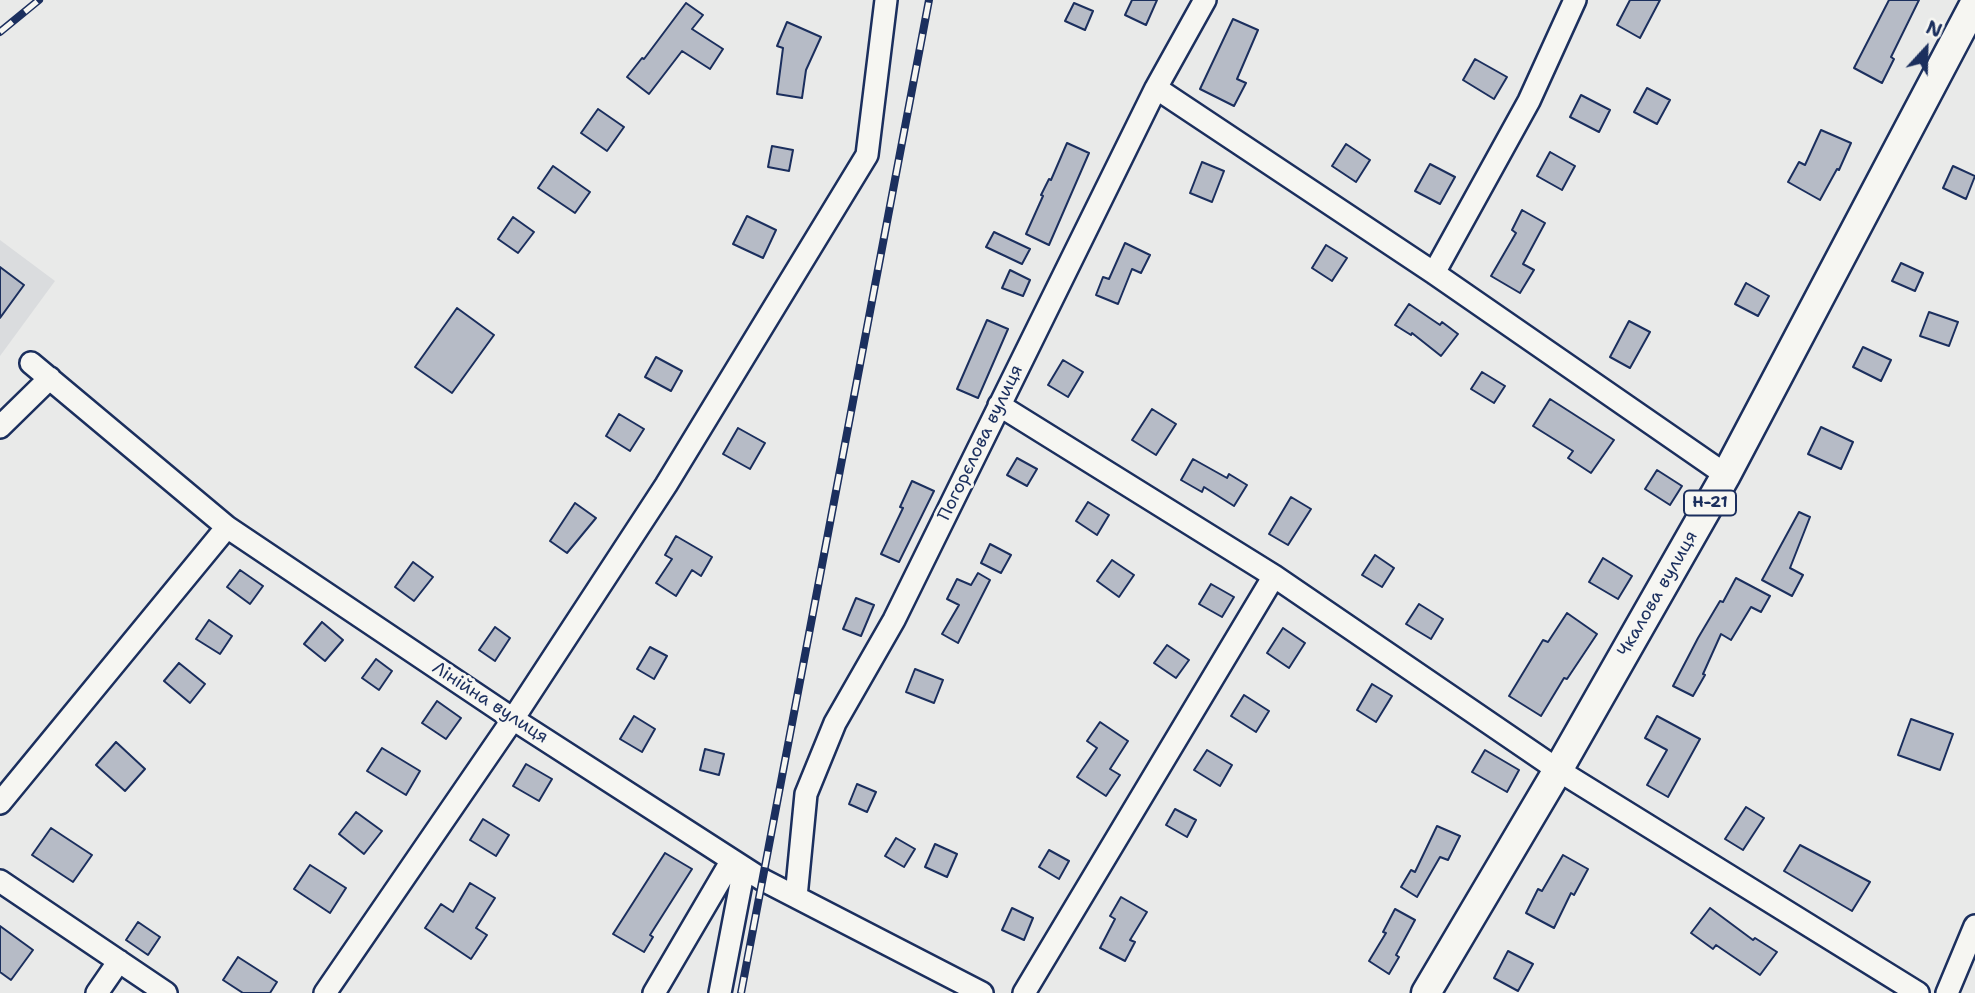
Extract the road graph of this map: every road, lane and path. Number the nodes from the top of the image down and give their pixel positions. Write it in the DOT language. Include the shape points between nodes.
graph roads {
  1 [pos="886,0"];
  2 [pos="1205,0"];
  3 [pos="1576,0"];
  4 [pos="1975,3"];
  5 [pos="1156,88"];
  6 [pos="1434,273"];
  7 [pos="31,363"];
  8 [pos="50,378"];
  9 [pos="999,405"];
  10 [pos="0,427"];
  11 [pos="1726,475"];
  12 [pos="227,527"];
  13 [pos="1274,576"];
  14 [pos="513,719"];
  15 [pos="1558,770"];
  16 [pos="0,803"];
  17 [pos="738,864"];
  18 [pos="0,881"];
  19 [pos="796,897"];
  20 [pos="1975,926"];
  21 [pos="119,961"];
  22 [pos="97,993"];
  23 [pos="166,993"];
  24 [pos="326,993"];
  25 [pos="654,993"];
  26 [pos="720,993"];
  27 [pos="982,993"];
  28 [pos="1024,993"];
  29 [pos="1426,993"];
  30 [pos="1918,993"];
  31 [pos="1947,993"];
  1 -- 14 [label="street" via="867,155 666,485"];
  2 -- 5 [label="street, Погорєлова вулиця"];
  3 -- 6 [label="street" via="1529,101"];
  4 -- 11 [label="main road, Чкалова вулиця / Н-21"];
  5 -- 6 [label="street"];
  5 -- 9 [label="street, Погорєлова вулиця"];
  6 -- 11 [label="street"];
  7 -- 8 [label="street, Лінійна вулиця"];
  8 -- 10 [label="street"];
  8 -- 12 [label="street, Лінійна вулиця"];
  9 -- 13 [label="street"];
  9 -- 19 [label="street, Погорєлова вулиця" via="894,620 835,723 806,794"];
  11 -- 15 [label="main road, Чкалова вулиця / Н-21"];
  12 -- 14 [label="street, Лінійна вулиця"];
  12 -- 16 [label="street"];
  13 -- 15 [label="street"];
  13 -- 28 [label="street"];
  14 -- 17 [label="street, Лінійна вулиця"];
  14 -- 24 [label="street"];
  15 -- 29 [label="main road, Чкалова вулиця / Н-21"];
  15 -- 30 [label="street"];
  17 -- 19 [label="street, Лінійна вулиця"];
  17 -- 25 [label="street"];
  17 -- 26 [label="street"];
  18 -- 21 [label="street"];
  19 -- 27 [label="street, Лінійна вулиця"];
  20 -- 31 [label="street"];
  21 -- 22 [label="street"];
  21 -- 23 [label="street"];
}
